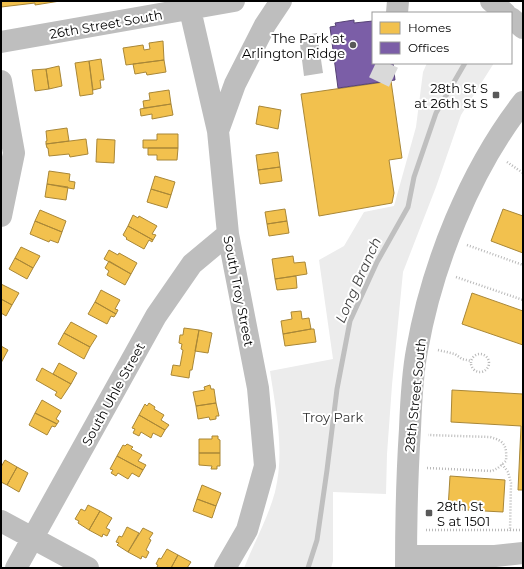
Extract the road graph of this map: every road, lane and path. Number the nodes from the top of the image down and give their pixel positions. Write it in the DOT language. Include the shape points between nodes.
graph roads {
  1 [pos="234,1"];
  2 [pos="281,1"];
  3 [pos="398,1"];
  4 [pos="491,1"];
  5 [pos="189,5"];
  6 [pos="397,12"];
  7 [pos="504,12"];
  8 [pos="512,19"];
  9 [pos="523,28"];
  10 [pos="1,42"];
  11 [pos="1,81"];
  12 [pos="523,102"];
  13 [pos="218,131"];
  14 [pos="507,162"];
  15 [pos="523,174"];
  16 [pos="1,216"];
  17 [pos="228,234"];
  18 [pos="467,245"];
  19 [pos="523,265"];
  20 [pos="456,277"];
  21 [pos="523,300"];
  22 [pos="438,350"];
  23 [pos="471,362"];
  24 [pos="428,435"];
  25 [pos="502,464"];
  26 [pos="427,468"];
  27 [pos="1,521"];
  28 [pos="426,530"];
  29 [pos="523,530"];
  30 [pos="510,531"];
  31 [pos="32,538"];
  32 [pos="523,553"];
  33 [pos="406,562"];
  34 [pos="16,568"];
  35 [pos="88,568"];
  36 [pos="225,568"];
  1 -- 5 [label="street, 26th Street South"];
  2 -- 13 [label="street" via="265,25 235,84"];
  3 -- 6 [label="street"];
  4 -- 7 [label="street"];
  5 -- 10 [label="street, 26th Street South"];
  5 -- 13 [label="street, South Troy Street"];
  8 -- 9 [label="street"];
  11 -- 16 [label="street" via="14,153"];
  12 -- 33 [label="street, 28th Street South" via="477,173 448,239 427,303 417,351 411,404"];
  13 -- 17 [label="street, South Troy Street"];
  14 -- 15 [label="path"];
  17 -- 31 [label="street, South Uhle Street" via="192,264 156,316"];
  17 -- 36 [label="street, South Troy Street" via="258,388 265,466 247,530"];
  18 -- 19 [label="path"];
  20 -- 21 [label="path"];
  22 -- 23 [label="path" via="455,354"];
  23 -- 23 [label="path" via="474,357 481,354 488,359 486,370 480,372 472,367"];
  24 -- 25 [label="path" via="490,437 500,440 507,449 506,461"];
  25 -- 26 [label="path" via="492,471"];
  25 -- 30 [label="path" via="511,483"];
  27 -- 31 [label="street"];
  28 -- 30 [label="path"];
  29 -- 30 [label="path"];
  31 -- 34 [label="street, South Uhle Street"];
  31 -- 35 [label="street"];
  32 -- 33 [label="street"];
}
